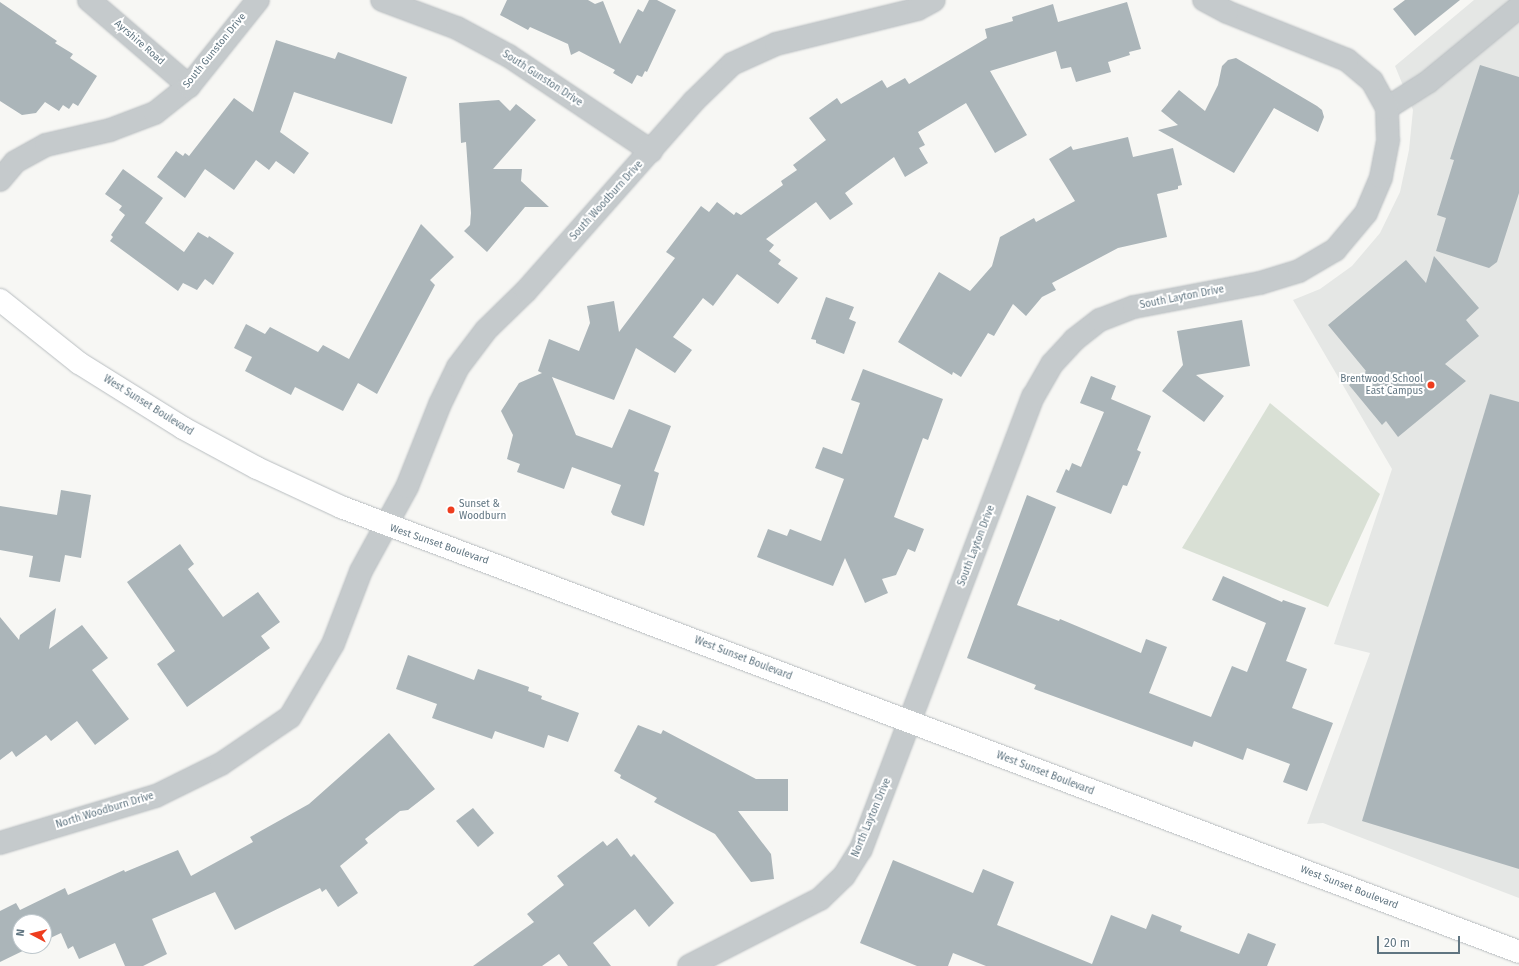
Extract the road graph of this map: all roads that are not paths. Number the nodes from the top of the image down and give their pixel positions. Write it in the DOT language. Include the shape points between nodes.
graph roads {
  1 [pos="89,0"];
  2 [pos="258,0"];
  3 [pos="382,0"];
  4 [pos="934,0"];
  5 [pos="1204,0"];
  6 [pos="1519,7"];
  7 [pos="189,86"];
  8 [pos="1387,108"];
  9 [pos="651,151"];
  10 [pos="0,180"];
  11 [pos="0,300"];
  12 [pos="384,526"];
  13 [pos="910,723"];
  14 [pos="0,843"];
  15 [pos="1519,952"];
  16 [pos="689,966"];
  1 -- 7 [label="street, Ayrshire Road"];
  2 -- 7 [label="street, South Gunston Drive"];
  3 -- 9 [label="street, South Gunston Drive" via="457,28 509,56"];
  4 -- 9 [label="street, South Woodburn Drive" via="918,9 776,44 732,64 693,102"];
  5 -- 8 [label="street, South Layton Drive" via="1227,12 1347,60 1372,81"];
  6 -- 8 [label="street" via="1428,82"];
  7 -- 10 [label="street, South Gunston Drive" via="155,113 110,130 46,145 15,162"];
  8 -- 13 [label="street, South Layton Drive" via="1388,140 1381,177 1366,213 1335,250 1299,271 1260,283 1134,307 1100,320 1074,340 1052,364 1033,397"];
  9 -- 12 [label="street, South Woodburn Drive" via="526,291 486,330 458,367 440,404 407,487"];
  11 -- 12 [label="main road, West Sunset Boulevard" via="79,363 183,428 257,468"];
  12 -- 13 [label="main road, West Sunset Boulevard" via="511,570"];
  12 -- 14 [label="street, North Woodburn Drive" via="361,571 333,644 290,717 220,764 156,796"];
  13 -- 15 [label="main road, West Sunset Boulevard"];
  13 -- 16 [label="street, North Layton Drive" via="861,849 844,876 820,899"];
}
